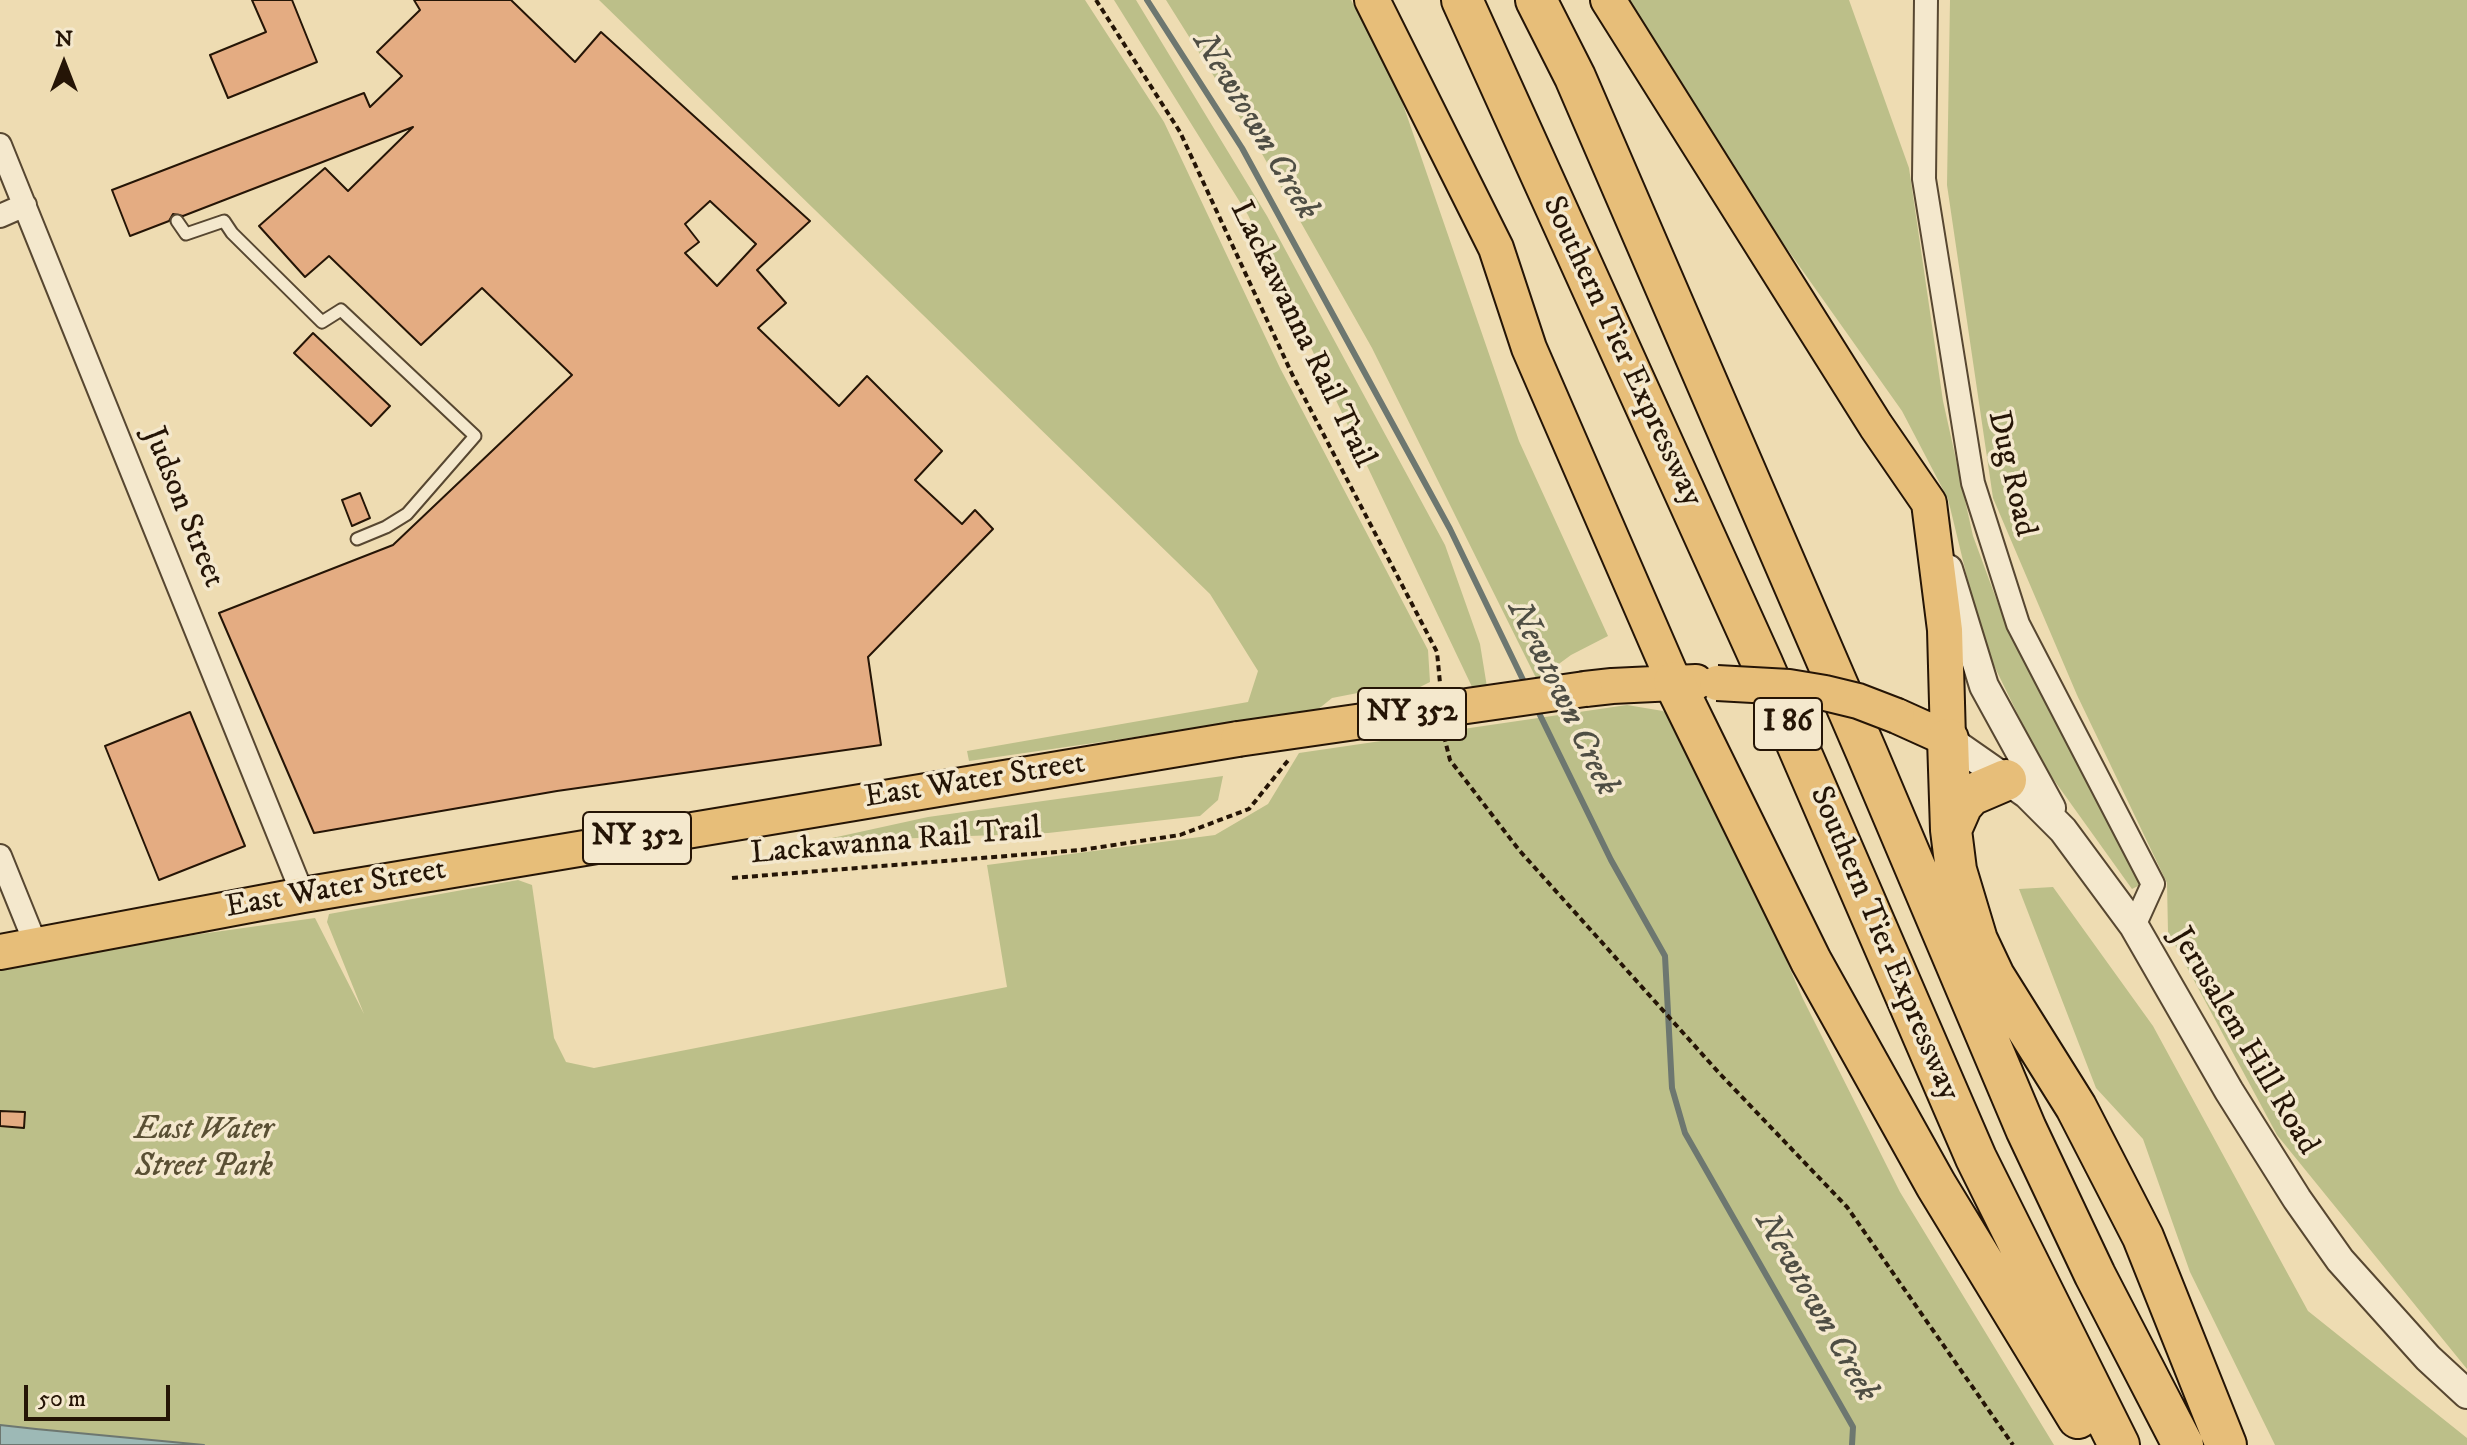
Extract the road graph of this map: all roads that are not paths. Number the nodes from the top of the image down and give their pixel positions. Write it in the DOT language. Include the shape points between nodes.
graph roads {
  1 [pos="1372,0"];
  2 [pos="1462,0"];
  3 [pos="1536,0"];
  4 [pos="1608,0"];
  5 [pos="1926,0"];
  6 [pos="1,152"];
  7 [pos="25,205"];
  8 [pos="0,216"];
  9 [pos="177,221"];
  10 [pos="1929,503"];
  11 [pos="357,539"];
  12 [pos="1642,608"];
  13 [pos="1674,682"];
  14 [pos="1598,688"];
  15 [pos="1948,739"];
  16 [pos="2006,780"];
  17 [pos="1951,830"];
  18 [pos="2063,830"];
  19 [pos="0,856"];
  20 [pos="303,895"];
  21 [pos="2134,926"];
  22 [pos="36,945"];
  23 [pos="0,952"];
  24 [pos="2467,1394"];
  25 [pos="2094,1445"];
  26 [pos="2119,1445"];
  27 [pos="2183,1445"];
  28 [pos="2226,1445"];
  1 -- 12 [label="main road" via="1496,248 1529,348"];
  2 -- 26 [label="highway, Southern Tier Expressway / I 86" via="1762,663 1976,1158"];
  3 -- 27 [label="highway, Southern Tier Expressway / I 86" via="1575,77 2026,1129"];
  4 -- 10 [label="main road"];
  5 -- 21 [label="street, Dug Road" via="1924,179 1973,483 2018,624 2153,884"];
  6 -- 7 [label="street, Judson Street"];
  7 -- 8 [label="street"];
  7 -- 20 [label="street, Judson Street"];
  9 -- 11 [label="lane" via="186,234 224,221 322,322 341,310 475,436 407,514"];
  10 -- 15 [label="main road" via="1945,630"];
  10 -- 18 [label="street" via="1984,686"];
  12 -- 13 [label="main road"];
  12 -- 14 [label="main road" via="1633,660"];
  13 -- 14 [label="main road, East Water Street / NY 352"];
  13 -- 15 [label="main road, East Water Street / NY 352, bridge" via="1789,687 1858,701"];
  13 -- 25 [label="highway" via="1811,961 1936,1185"];
  14 -- 20 [label="main road, East Water Street / NY 352, bridge" via="1238,739"];
  15 -- 16 [label="street, Jerusalem Hill Road"];
  15 -- 17 [label="highway"];
  16 -- 17 [label="highway" via="1971,795"];
  16 -- 18 [label="street, Jerusalem Hill Road"];
  17 -- 28 [label="highway" via="1956,870 1977,940 2076,1107 2143,1237"];
  18 -- 21 [label="street, Jerusalem Hill Road"];
  19 -- 22 [label="street"];
  20 -- 22 [label="main road, East Water Street / NY 352"];
  21 -- 24 [label="street, Jerusalem Hill Road" via="2229,1091 2340,1260"];
  22 -- 23 [label="main road, East Water Street / NY 352"];
}
